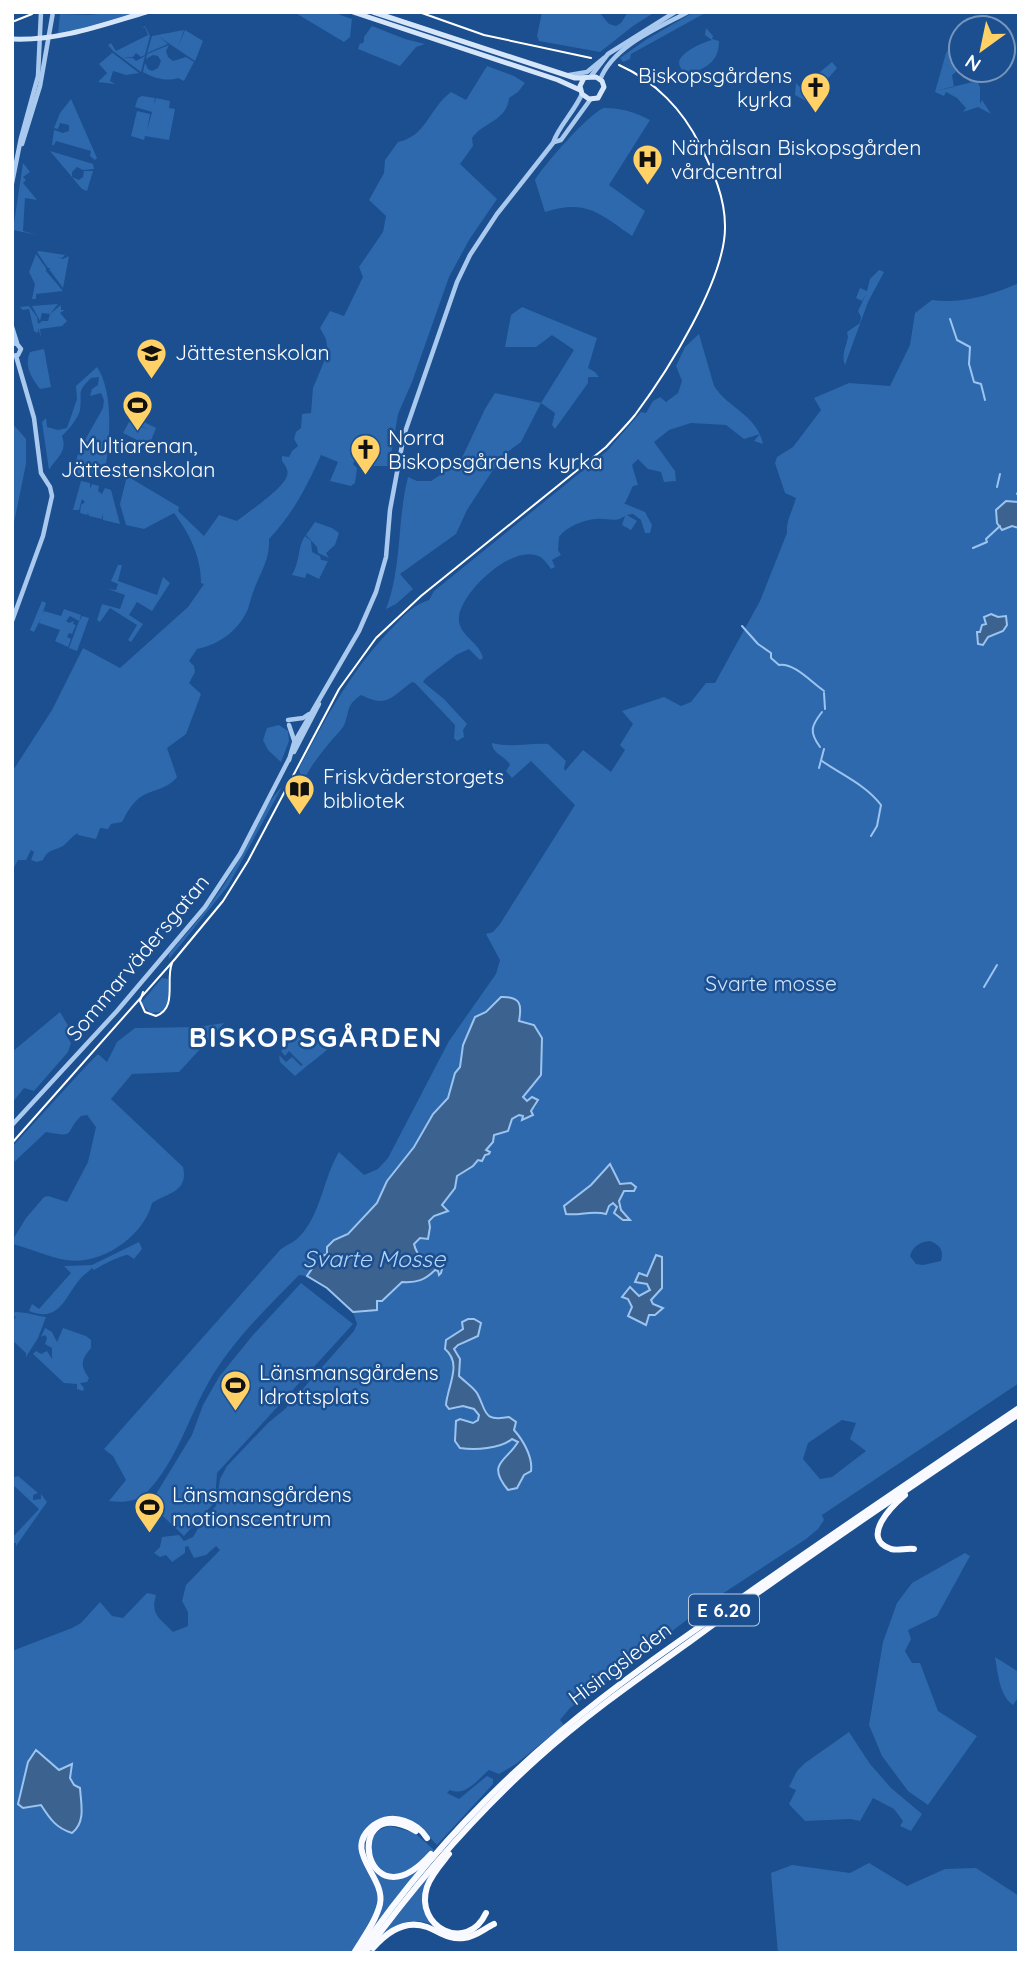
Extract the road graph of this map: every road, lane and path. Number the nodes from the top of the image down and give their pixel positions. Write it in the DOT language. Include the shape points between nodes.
graph roads {
  1 [pos="41,12"];
  2 [pos="53,12"];
  3 [pos="146,12"];
  4 [pos="353,12"];
  5 [pos="373,12"];
  6 [pos="675,12"];
  7 [pos="688,12"];
  8 [pos="49,38"];
  9 [pos="12,39"];
  10 [pos="39,39"];
  11 [pos="604,58"];
  12 [pos="566,75"];
  13 [pos="591,76"];
  14 [pos="584,78"];
  15 [pos="600,79"];
  16 [pos="581,92"];
  17 [pos="590,100"];
  18 [pos="554,142"];
  19 [pos="21,144"];
  20 [pos="12,183"];
  21 [pos="12,327"];
  22 [pos="15,343"];
  23 [pos="14,356"];
  24 [pos="12,621"];
  25 [pos="322,697"];
  26 [pos="314,709"];
  27 [pos="294,743"];
  28 [pos="289,760"];
  29 [pos="12,1125"];
  30 [pos="1019,1408"];
  31 [pos="1019,1414"];
  32 [pos="909,1490"];
  33 [pos="914,1549"];
  34 [pos="474,1820"];
  35 [pos="450,1838"];
  36 [pos="486,1913"];
  37 [pos="494,1923"];
  38 [pos="356,1953"];
  39 [pos="368,1953"];
  1 -- 10 [label="street"];
  2 -- 8 [label="street"];
  3 -- 8 [label="main road"];
  4 -- 16 [label="main road"];
  5 -- 12 [label="main road"];
  6 -- 11 [label="street"];
  7 -- 15 [label="street" via="618,54"];
  8 -- 10 [label="main road"];
  8 -- 19 [label="street" via="40,86"];
  9 -- 10 [label="main road"];
  10 -- 19 [label="street" via="38,76"];
  11 -- 12 [label="street" via="587,72"];
  11 -- 13 [label="street"];
  12 -- 14 [label="main road"];
  13 -- 14 [label="main road"];
  13 -- 15 [label="main road"];
  14 -- 16 [label="main road"];
  15 -- 17 [label="main road" via="603,91"];
  16 -- 17 [label="main road"];
  16 -- 18 [label="street, Sommarvädersgatan"];
  17 -- 18 [label="street, Sommarvädersgatan" via="561,140"];
  18 -- 25 [label="street, Sommarvädersgatan" via="482,235 457,282 404,435 381,577 368,614"];
  19 -- 20 [label="street"];
  21 -- 22 [label="street"];
  22 -- 23 [label="street" via="21,349"];
  23 -- 24 [label="street" via="33,411 40,467 52,496 43,536"];
  25 -- 26 [label="street, Sommarvädersgatan"];
  25 -- 28 [label="street, Sommarvädersgatan"];
  26 -- 27 [label="street, Sommarvädersgatan"];
  26 -- 27 [label="street" via="289,722"];
  27 -- 28 [label="street, Sommarvädersgatan"];
  28 -- 29 [label="street, Sommarvädersgatan" via="240,854 205,907"];
  30 -- 35 [label="highway, Hisingsleden / E 6.20" via="816,1545 595,1704 511,1775"];
  31 -- 32 [label="highway, Hisingsleden / E 6.20"];
  32 -- 33 [label="highway" via="883,1516 878,1533 887,1548"];
  32 -- 34 [label="highway, Hisingsleden / E 6.20" via="732,1610 590,1715"];
  34 -- 36 [label="highway" via="430,1881 425,1904 437,1926 455,1933 470,1931"];
  34 -- 39 [label="highway, Hisingsleden / E 6.20"];
  35 -- 38 [label="highway, Hisingsleden / E 6.20"];
  35 -- 38 [label="highway" via="414,1870 389,1875 370,1861 368,1846 373,1833 394,1824 427,1838 397,1818 368,1830 362,1853 379,1886 380,1901"];
  37 -- 39 [label="highway" via="474,1936 459,1939 423,1926 405,1926 388,1934"];
}
